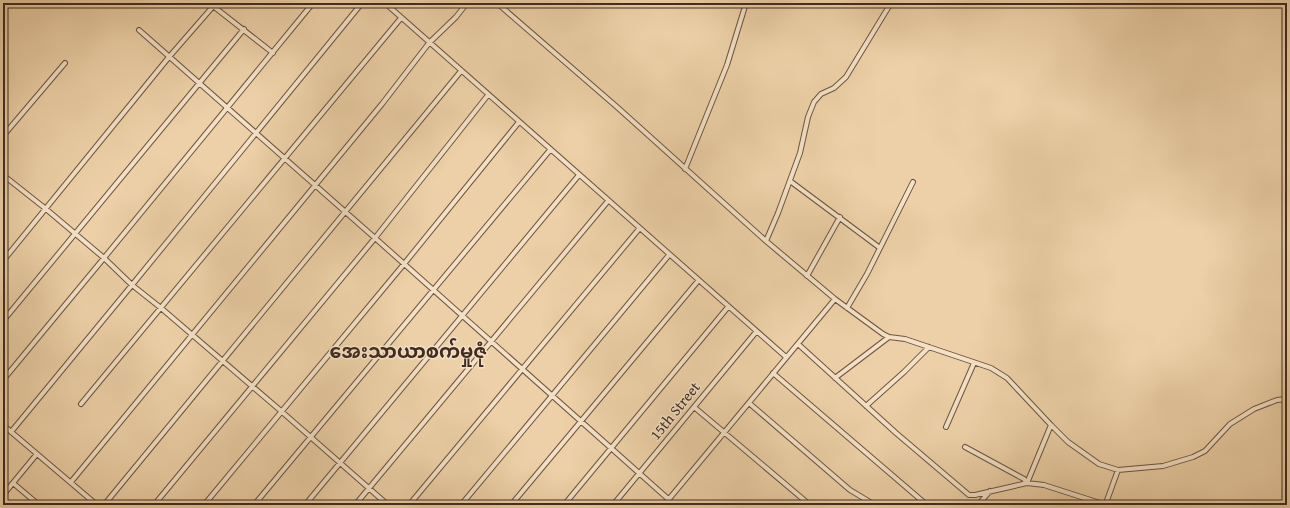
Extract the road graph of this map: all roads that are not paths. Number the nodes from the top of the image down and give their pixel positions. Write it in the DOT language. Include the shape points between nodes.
graph roads {
  1 [pos="313,3"];
  2 [pos="362,3"];
  3 [pos="385,3"];
  4 [pos="467,3"];
  5 [pos="497,3"];
  6 [pos="746,3"];
  7 [pos="891,3"];
  8 [pos="214,5"];
  9 [pos="401,18"];
  10 [pos="139,30"];
  11 [pos="244,30"];
  12 [pos="429,43"];
  13 [pos="273,53"];
  14 [pos="169,57"];
  15 [pos="65,63"];
  16 [pos="461,71"];
  17 [pos="199,83"];
  18 [pos="488,95"];
  19 [pos="227,108"];
  20 [pos="519,122"];
  21 [pos="255,133"];
  22 [pos="3,136"];
  23 [pos="550,150"];
  24 [pos="284,158"];
  25 [pos="686,169"];
  26 [pos="3,175"];
  27 [pos="579,175"];
  28 [pos="790,180"];
  29 [pos="913,182"];
  30 [pos="314,186"];
  31 [pos="608,201"];
  32 [pos="46,209"];
  33 [pos="345,212"];
  34 [pos="840,217"];
  35 [pos="640,229"];
  36 [pos="75,233"];
  37 [pos="375,238"];
  38 [pos="766,241"];
  39 [pos="880,248"];
  40 [pos="669,255"];
  41 [pos="104,258"];
  42 [pos="3,260"];
  43 [pos="404,264"];
  44 [pos="807,276"];
  45 [pos="698,281"];
  46 [pos="132,285"];
  47 [pos="433,290"];
  48 [pos="835,299"];
  49 [pos="728,307"];
  50 [pos="161,308"];
  51 [pos="847,308"];
  52 [pos="462,316"];
  53 [pos="3,322"];
  54 [pos="756,332"];
  55 [pos="192,335"];
  56 [pos="889,337"];
  57 [pos="491,341"];
  58 [pos="798,344"];
  59 [pos="929,347"];
  60 [pos="786,358"];
  61 [pos="222,361"];
  62 [pos="974,363"];
  63 [pos="522,369"];
  64 [pos="773,373"];
  65 [pos="836,378"];
  66 [pos="3,380"];
  67 [pos="252,387"];
  68 [pos="552,396"];
  69 [pos="1287,399"];
  70 [pos="749,403"];
  71 [pos="81,404"];
  72 [pos="866,406"];
  73 [pos="694,407"];
  74 [pos="281,411"];
  75 [pos="581,422"];
  76 [pos="3,425"];
  77 [pos="1051,425"];
  78 [pos="946,426"];
  79 [pos="11,432"];
  80 [pos="724,433"];
  81 [pos="310,437"];
  82 [pos="965,447"];
  83 [pos="611,448"];
  84 [pos="36,455"];
  85 [pos="339,463"];
  86 [pos="1118,470"];
  87 [pos="639,474"];
  88 [pos="71,482"];
  89 [pos="13,483"];
  90 [pos="1027,483"];
  91 [pos="369,489"];
  92 [pos="990,490"];
  93 [pos="3,495"];
  94 [pos="669,500"];
  95 [pos="39,505"];
  96 [pos="97,505"];
  97 [pos="104,505"];
  98 [pos="154,505"];
  99 [pos="204,505"];
  100 [pos="254,505"];
  101 [pos="305,505"];
  102 [pos="355,505"];
  103 [pos="388,505"];
  104 [pos="409,505"];
  105 [pos="461,505"];
  106 [pos="511,505"];
  107 [pos="564,505"];
  108 [pos="613,505"];
  109 [pos="664,505"];
  110 [pos="675,505"];
  111 [pos="810,505"];
  112 [pos="875,505"];
  113 [pos="927,505"];
  114 [pos="978,505"];
  1 -- 13 [label="street"];
  2 -- 21 [label="street"];
  3 -- 9 [label="street"];
  4 -- 12 [label="street"];
  5 -- 25 [label="street"];
  6 -- 25 [label="street" via="727,65"];
  7 -- 28 [label="street" via="846,76 814,102"];
  8 -- 11 [label="street"];
  8 -- 14 [label="street"];
  9 -- 12 [label="street"];
  9 -- 24 [label="street"];
  10 -- 14 [label="street"];
  11 -- 13 [label="street"];
  11 -- 17 [label="street"];
  12 -- 16 [label="street"];
  12 -- 30 [label="street"];
  13 -- 19 [label="street"];
  14 -- 17 [label="street"];
  14 -- 32 [label="street"];
  15 -- 22 [label="street"];
  16 -- 18 [label="street"];
  16 -- 33 [label="street"];
  17 -- 19 [label="street"];
  17 -- 36 [label="street"];
  18 -- 20 [label="street"];
  18 -- 37 [label="street"];
  19 -- 21 [label="street"];
  19 -- 41 [label="street"];
  20 -- 23 [label="street"];
  20 -- 43 [label="street"];
  21 -- 24 [label="street"];
  21 -- 46 [label="street"];
  23 -- 27 [label="street"];
  23 -- 47 [label="street"];
  24 -- 30 [label="street"];
  24 -- 50 [label="street"];
  25 -- 38 [label="street"];
  26 -- 32 [label="street"];
  27 -- 31 [label="street"];
  27 -- 52 [label="street"];
  28 -- 34 [label="street"];
  28 -- 38 [label="street"];
  29 -- 39 [label="street"];
  30 -- 33 [label="street"];
  30 -- 55 [label="street"];
  31 -- 35 [label="street"];
  31 -- 57 [label="street"];
  32 -- 36 [label="street"];
  32 -- 42 [label="street"];
  33 -- 37 [label="street"];
  33 -- 61 [label="street"];
  34 -- 39 [label="street"];
  34 -- 44 [label="street"];
  35 -- 40 [label="street"];
  35 -- 63 [label="street"];
  36 -- 41 [label="street"];
  36 -- 53 [label="street"];
  37 -- 43 [label="street"];
  37 -- 67 [label="street"];
  38 -- 44 [label="street"];
  39 -- 51 [label="street"];
  40 -- 45 [label="street"];
  40 -- 68 [label="street"];
  41 -- 46 [label="street"];
  41 -- 66 [label="street"];
  43 -- 47 [label="street"];
  43 -- 74 [label="street"];
  44 -- 48 [label="street"];
  45 -- 49 [label="street"];
  45 -- 75 [label="street"];
  46 -- 50 [label="street"];
  46 -- 79 [label="street"];
  47 -- 52 [label="street"];
  47 -- 81 [label="street"];
  48 -- 51 [label="street"];
  48 -- 58 [label="street"];
  49 -- 54 [label="street"];
  49 -- 83 [label="street"];
  50 -- 55 [label="street"];
  50 -- 71 [label="street"];
  51 -- 56 [label="street"];
  52 -- 57 [label="street"];
  52 -- 85 [label="street"];
  54 -- 60 [label="street"];
  54 -- 73 [label="street, 15th Street"];
  55 -- 61 [label="street"];
  55 -- 88 [label="street"];
  56 -- 59 [label="street" via="906,339"];
  56 -- 65 [label="street"];
  57 -- 63 [label="street"];
  57 -- 91 [label="street"];
  58 -- 60 [label="street"];
  58 -- 65 [label="street"];
  59 -- 62 [label="street"];
  59 -- 72 [label="street"];
  60 -- 64 [label="street"];
  61 -- 67 [label="street"];
  61 -- 97 [label="street"];
  62 -- 77 [label="street" via="991,368 1007,378"];
  62 -- 78 [label="street"];
  63 -- 68 [label="street"];
  63 -- 104 [label="street"];
  64 -- 70 [label="street"];
  64 -- 113 [label="street"];
  65 -- 72 [label="street"];
  67 -- 74 [label="street"];
  67 -- 98 [label="street"];
  68 -- 75 [label="street"];
  68 -- 105 [label="street"];
  69 -- 86 [label="street" via="1254,409 1230,424 1205,451 1193,457 1163,466"];
  70 -- 80 [label="street"];
  70 -- 112 [label="street" via="850,490"];
  72 -- 92 [label="street" via="969,495"];
  73 -- 80 [label="street"];
  73 -- 87 [label="street, 15th Street"];
  74 -- 81 [label="street"];
  74 -- 99 [label="street"];
  75 -- 83 [label="street"];
  75 -- 106 [label="street"];
  76 -- 79 [label="street"];
  77 -- 86 [label="street" via="1068,442 1099,464"];
  77 -- 90 [label="street"];
  79 -- 84 [label="street"];
  80 -- 94 [label="street"];
  80 -- 111 [label="street"];
  81 -- 85 [label="street"];
  81 -- 100 [label="street"];
  82 -- 90 [label="street"];
  83 -- 87 [label="street"];
  83 -- 107 [label="street"];
  84 -- 88 [label="street"];
  84 -- 89 [label="street"];
  85 -- 91 [label="street"];
  85 -- 101 [label="street"];
  86 -- 90 [label="street" via="1106,503 1103,504 1044,485"];
  87 -- 94 [label="street"];
  87 -- 108 [label="street, 15th Street"];
  88 -- 96 [label="street"];
  89 -- 93 [label="street"];
  89 -- 95 [label="street"];
  90 -- 92 [label="street"];
  91 -- 102 [label="street"];
  91 -- 103 [label="street"];
  92 -- 114 [label="street"];
  94 -- 109 [label="street"];
  94 -- 110 [label="street"];
}
